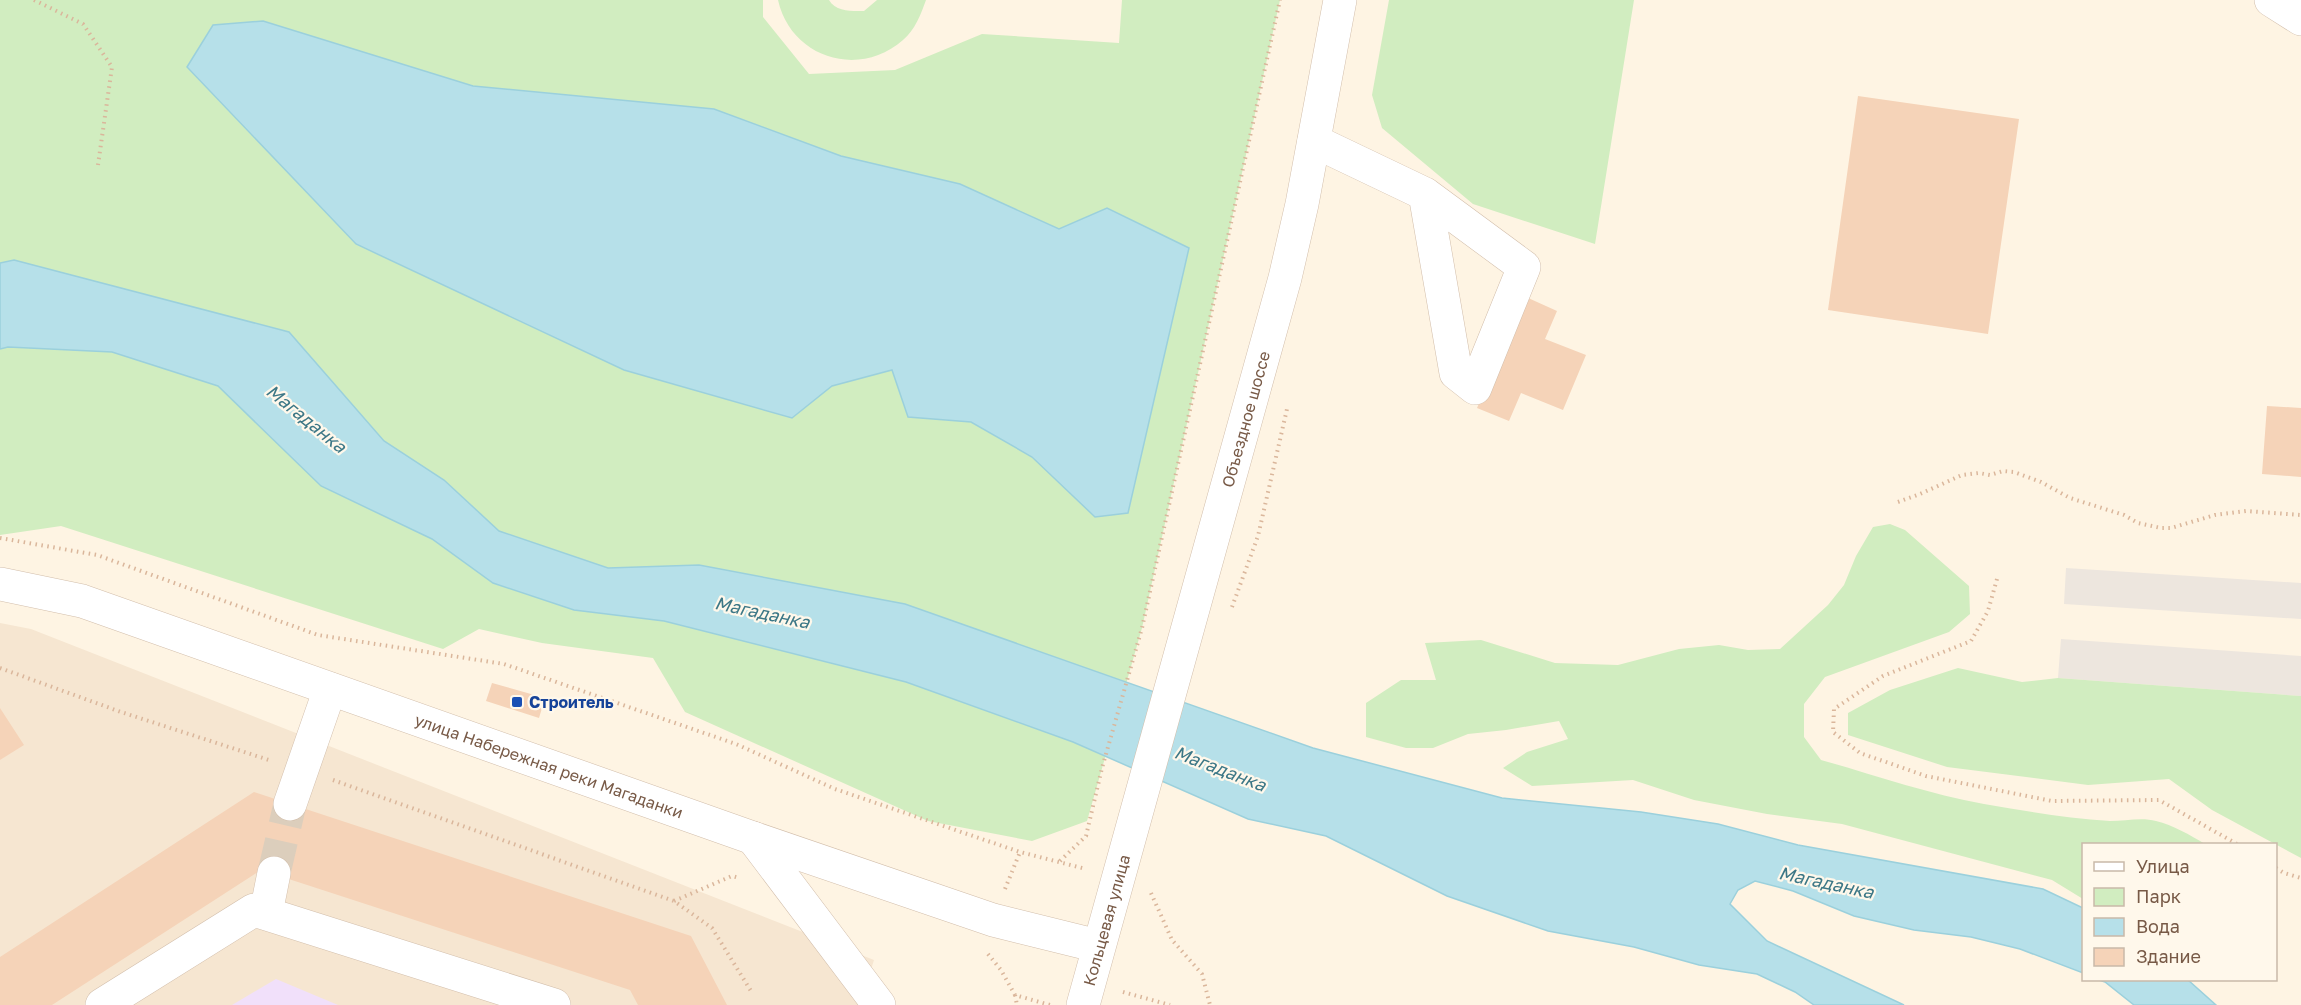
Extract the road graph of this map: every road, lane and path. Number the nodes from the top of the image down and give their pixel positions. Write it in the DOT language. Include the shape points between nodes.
graph roads {
  1 [pos="34,0"];
  2 [pos="1280,0"];
  3 [pos="1340,0"];
  4 [pos="2271,0"];
  5 [pos="2301,20"];
  6 [pos="1314,141"];
  7 [pos="98,165"];
  8 [pos="1425,194"];
  9 [pos="1898,502"];
  10 [pos="2301,515"];
  11 [pos="0,538"];
  12 [pos="1997,579"];
  13 [pos="0,584"];
  14 [pos="0,668"];
  15 [pos="330,689"];
  16 [pos="277,762"];
  17 [pos="322,777"];
  18 [pos="290,804"];
  19 [pos="1129,833"];
  20 [pos="753,838"];
  21 [pos="2235,843"];
  22 [pos="2277,869"];
  23 [pos="274,873"];
  24 [pos="2301,878"];
  25 [pos="1149,890"];
  26 [pos="266,913"];
  27 [pos="1098,946"];
  28 [pos="751,991"];
  29 [pos="1123,992"];
  30 [pos="1015,995"];
  31 [pos="102,1005"];
  32 [pos="554,1005"];
  33 [pos="879,1005"];
  34 [pos="1017,1005"];
  35 [pos="1083,1005"];
  36 [pos="1170,1005"];
  37 [pos="1210,1005"];
  1 -- 7 [label="path" via="83,24 112,67"];
  2 -- 11 [label="path" via="1142,628 1086,836 1060,861 1020,852 835,789 736,744 504,664 318,635 97,555"];
  3 -- 6 [label="street, Объездное шоссе"];
  4 -- 5 [label="street"];
  6 -- 8 [label="street"];
  6 -- 19 [label="street, Объездное шоссе" via="1285,278"];
  8 -- 8 [label="street" via="1456,373 1475,388 1524,267"];
  9 -- 10 [label="path" via="1962,475 2002,471 2014,472 2070,498 2161,528 2246,511"];
  12 -- 21 [label="path" via="1988,611 1971,641 1883,676 1834,709 1833,732 1860,753 1926,776 2052,801 2158,800"];
  13 -- 15 [label="street, улица Набережная реки Магаданки" via="82,602"];
  14 -- 16 [label="path"];
  15 -- 18 [label="street"];
  15 -- 20 [label="street, улица Набережная реки Магаданки"];
  17 -- 28 [label="path" via="674,900 712,928"];
  19 -- 27 [label="street, Кольцевая улица"];
  20 -- 27 [label="street, улица Набережная реки Магаданки" via="993,920"];
  20 -- 33 [label="street"];
  22 -- 24 [label="path"];
  23 -- 26 [label="street"];
  25 -- 37 [label="path" via="1172,940 1202,974"];
  26 -- 31 [label="street" via="254,909"];
  26 -- 32 [label="street"];
  27 -- 35 [label="street, Кольцевая улица"];
  29 -- 36 [label="path"];
  30 -- 34 [label="path"];
}
